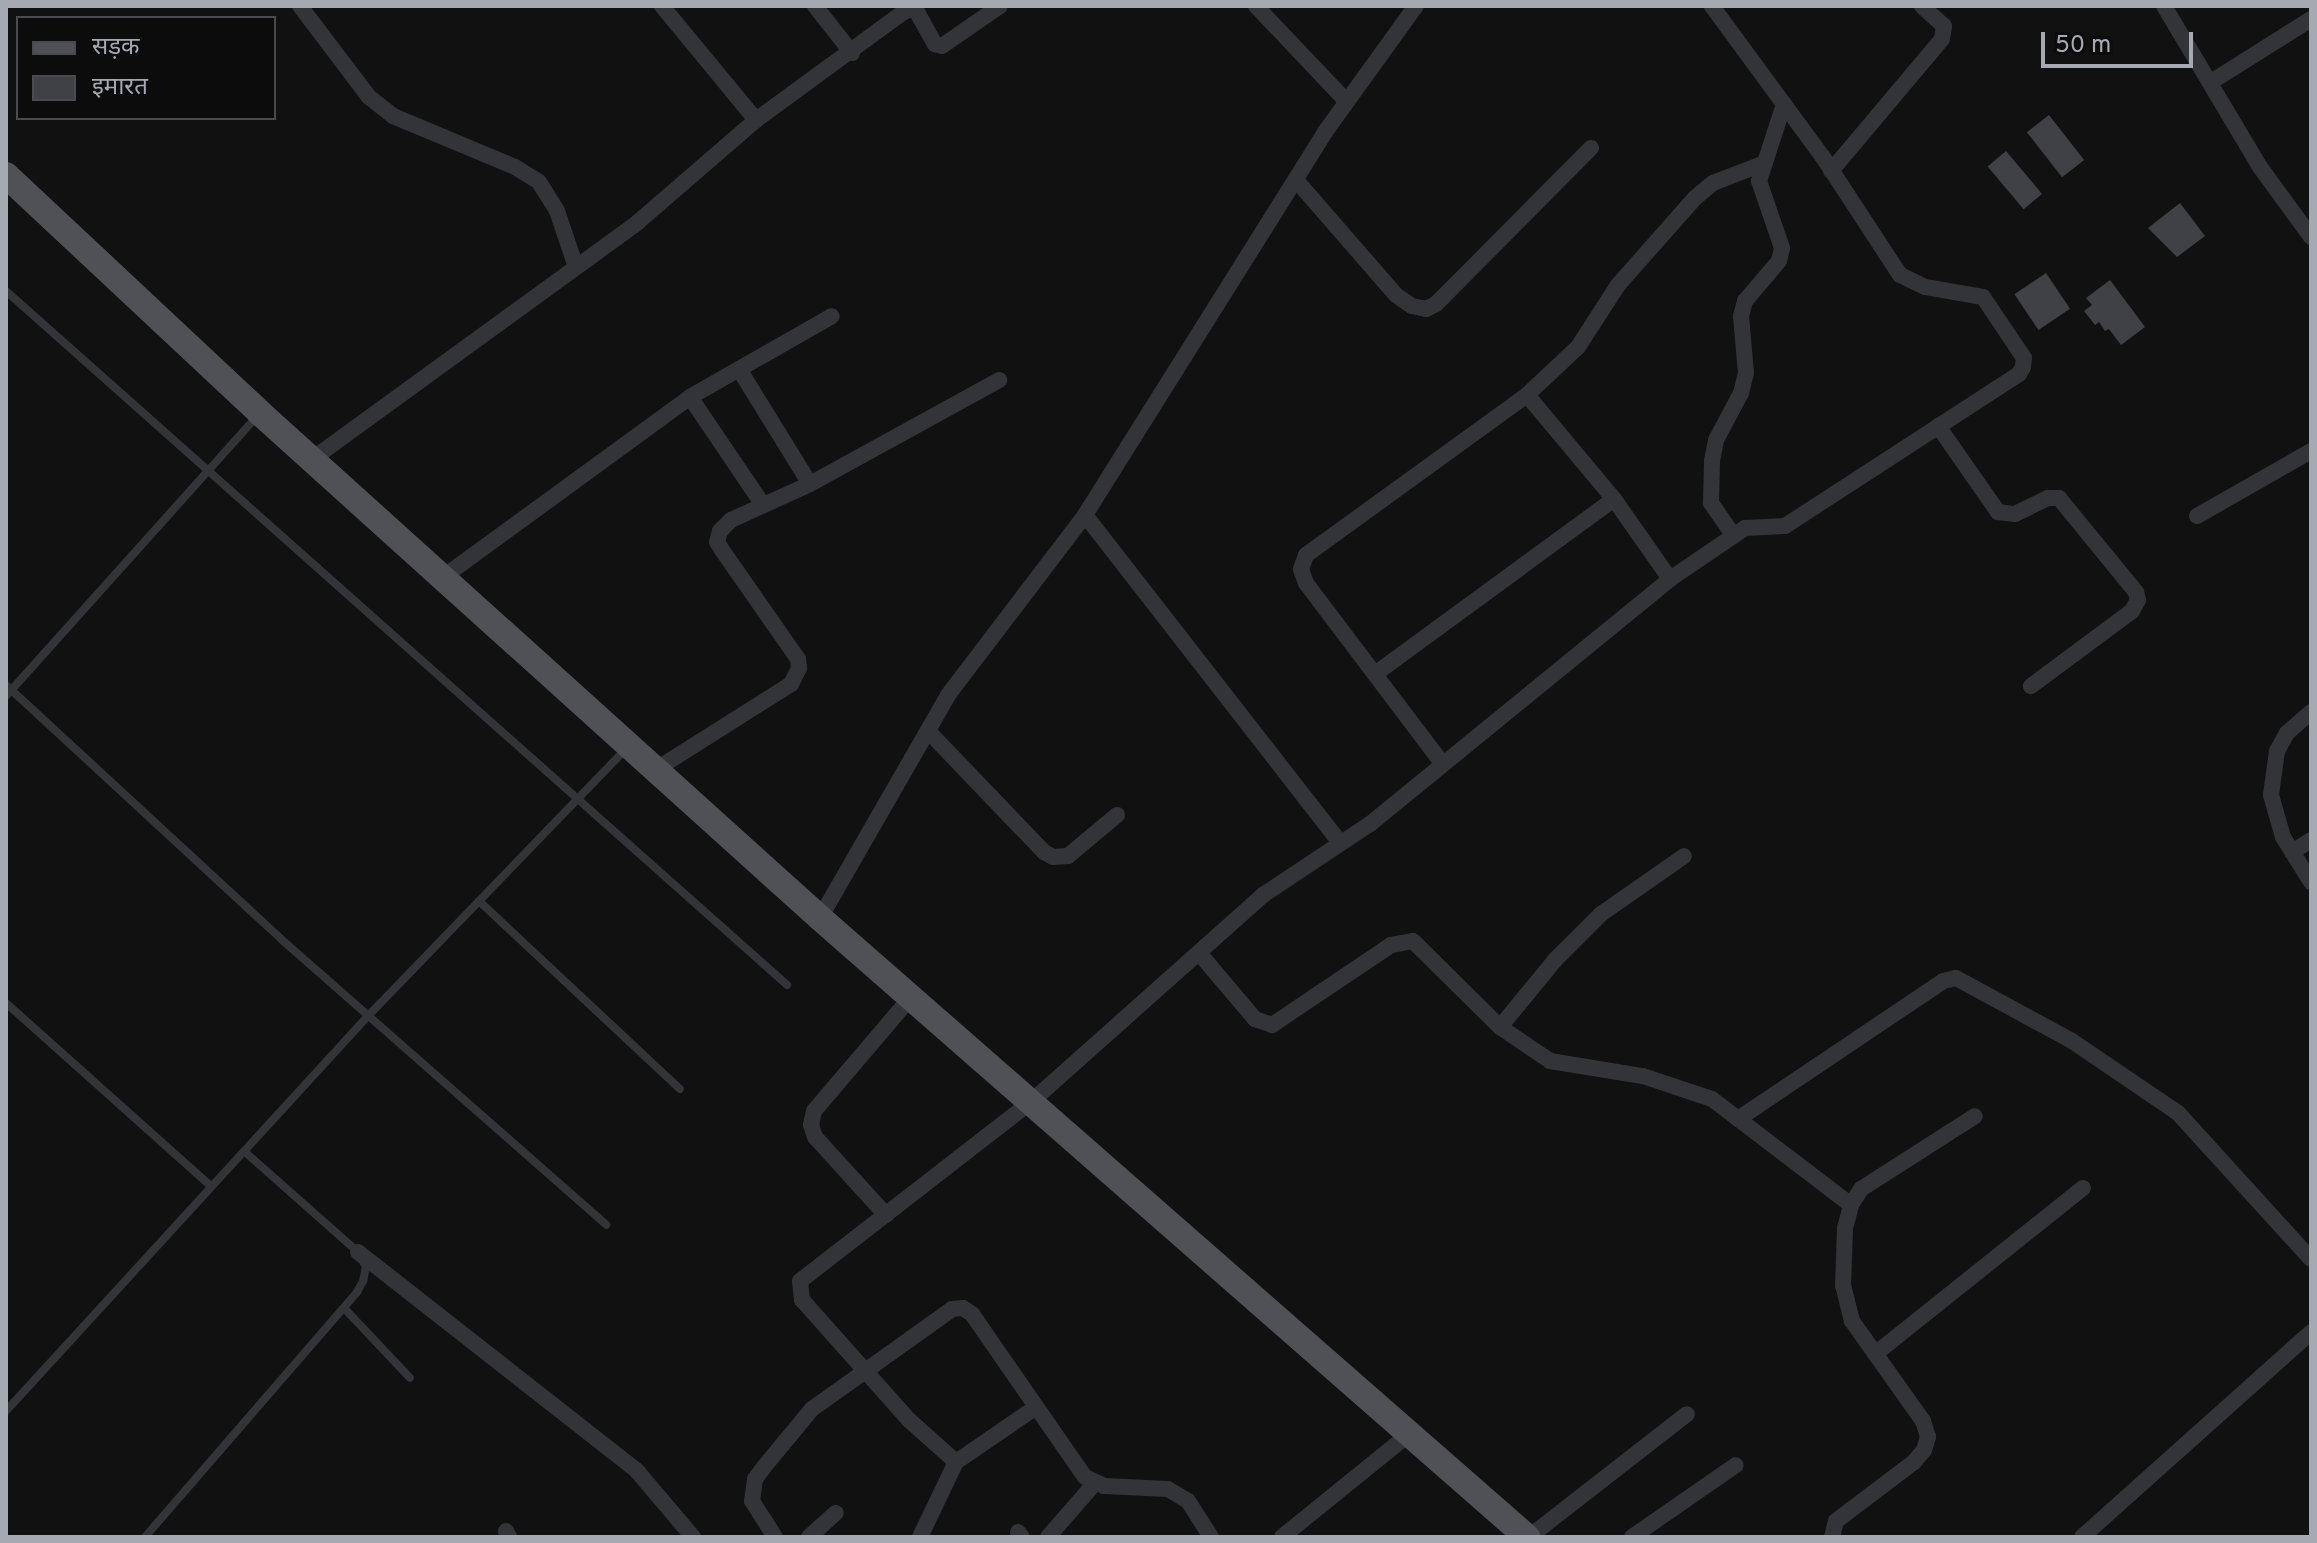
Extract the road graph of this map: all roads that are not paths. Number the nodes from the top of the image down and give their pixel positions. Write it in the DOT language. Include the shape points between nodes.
graph roads {
  1 [pos="300,6"];
  2 [pos="662,6"];
  3 [pos="815,6"];
  4 [pos="1000,6"];
  5 [pos="1256,6"];
  6 [pos="1416,6"];
  7 [pos="1712,6"];
  8 [pos="1922,6"];
  9 [pos="2164,6"];
  10 [pos="2311,19"];
  11 [pos="852,53"];
  12 [pos="2211,82"];
  13 [pos="1347,102"];
  14 [pos="1784,104"];
  15 [pos="756,120"];
  16 [pos="1591,148"];
  17 [pos="1762,164"];
  18 [pos="1831,171"];
  19 [pos="6,175"];
  20 [pos="1296,180"];
  21 [pos="2311,237"];
  22 [pos="576,267"];
  23 [pos="6,291"];
  24 [pos="832,316"];
  25 [pos="739,369"];
  26 [pos="999,380"];
  27 [pos="1527,395"];
  28 [pos="690,397"];
  29 [pos="260,413"];
  30 [pos="1938,426"];
  31 [pos="2311,451"];
  32 [pos="311,460"];
  33 [pos="207,472"];
  34 [pos="810,484"];
  35 [pos="1614,499"];
  36 [pos="763,505"];
  37 [pos="1085,515"];
  38 [pos="2197,516"];
  39 [pos="1734,536"];
  40 [pos="442,578"];
  41 [pos="1670,579"];
  42 [pos="1375,674"];
  43 [pos="2031,686"];
  44 [pos="8,690"];
  45 [pos="2311,712"];
  46 [pos="928,731"];
  47 [pos="629,746"];
  48 [pos="1442,763"];
  49 [pos="655,770"];
  50 [pos="577,799"];
  51 [pos="1117,815"];
  52 [pos="2311,840"];
  53 [pos="1340,843"];
  54 [pos="2292,852"];
  55 [pos="1684,856"];
  56 [pos="2311,882"];
  57 [pos="479,901"];
  58 [pos="820,918"];
  59 [pos="1199,953"];
  60 [pos="787,985"];
  61 [pos="911,997"];
  62 [pos="6,1003"];
  63 [pos="368,1016"];
  64 [pos="1500,1027"];
  65 [pos="680,1089"];
  66 [pos="1032,1101"];
  67 [pos="1975,1116"];
  68 [pos="1738,1119"];
  69 [pos="244,1151"];
  70 [pos="211,1186"];
  71 [pos="2083,1188"];
  72 [pos="1851,1205"];
  73 [pos="886,1215"];
  74 [pos="606,1225"];
  75 [pos="358,1252"];
  76 [pos="2309,1252"];
  77 [pos="344,1308"];
  78 [pos="2311,1332"];
  79 [pos="1875,1354"];
  80 [pos="864,1369"];
  81 [pos="410,1378"];
  82 [pos="1035,1408"];
  83 [pos="6,1411"];
  84 [pos="1687,1414"];
  85 [pos="1408,1435"];
  86 [pos="956,1462"];
  87 [pos="1736,1465"];
  88 [pos="1095,1483"];
  89 [pos="836,1513"];
  90 [pos="145,1537"];
  91 [pos="693,1537"];
  92 [pos="775,1537"];
  93 [pos="809,1537"];
  94 [pos="920,1537"];
  95 [pos="1048,1537"];
  96 [pos="1211,1537"];
  97 [pos="1282,1537"];
  98 [pos="1528,1537"];
  99 [pos="1632,1537"];
  100 [pos="1832,1537"];
  101 [pos="2082,1537"];
  1 -- 22 [label="street" via="369,97 393,116 539,182 557,211"];
  2 -- 15 [label="street"];
  3 -- 11 [label="street"];
  4 -- 11 [label="street" via="942,46 910,9"];
  5 -- 13 [label="street"];
  6 -- 13 [label="street"];
  7 -- 14 [label="street"];
  8 -- 18 [label="street" via="1944,26 1942,39"];
  9 -- 12 [label="street"];
  10 -- 12 [label="street"];
  11 -- 15 [label="street"];
  12 -- 21 [label="street" via="2260,167"];
  13 -- 20 [label="street"];
  14 -- 17 [label="street"];
  14 -- 18 [label="street"];
  15 -- 22 [label="street" via="638,222"];
  16 -- 20 [label="street" via="1426,309 1396,295"];
  17 -- 27 [label="street" via="1713,183 1695,198 1618,285 1578,347"];
  17 -- 39 [label="street" via="1759,181 1782,248 1779,261 1745,301 1741,316 1746,373 1716,440 1708,491"];
  18 -- 30 [label="street" via="1900,275 1925,287 1983,297 2024,358 2019,374"];
  19 -- 29 [label="main road"];
  20 -- 37 [label="street"];
  22 -- 32 [label="street"];
  23 -- 33 [label="lane"];
  24 -- 25 [label="street"];
  25 -- 28 [label="street"];
  25 -- 34 [label="street"];
  26 -- 34 [label="street"];
  27 -- 35 [label="street"];
  27 -- 42 [label="street" via="1306,555 1301,569 1306,583"];
  28 -- 36 [label="street"];
  28 -- 40 [label="street"];
  29 -- 32 [label="main road"];
  29 -- 33 [label="lane"];
  30 -- 39 [label="street" via="1785,526 1757,526"];
  30 -- 43 [label="street" via="1998,512 2015,514 2059,498 2136,592 2132,611"];
  31 -- 38 [label="street"];
  32 -- 40 [label="main road"];
  33 -- 44 [label="lane"];
  33 -- 50 [label="lane"];
  34 -- 36 [label="street"];
  35 -- 41 [label="street"];
  35 -- 42 [label="street"];
  36 -- 49 [label="street" via="731,520 717,542 798,659 796,676"];
  37 -- 46 [label="street" via="948,695"];
  37 -- 53 [label="street"];
  39 -- 41 [label="street"];
  40 -- 47 [label="main road"];
  41 -- 48 [label="street"];
  42 -- 48 [label="street"];
  44 -- 63 [label="lane"];
  45 -- 54 [label="street" via="2287,733 2272,766 2274,813"];
  46 -- 51 [label="street" via="1053,857 1068,856"];
  46 -- 58 [label="street"];
  47 -- 49 [label="main road"];
  47 -- 50 [label="lane"];
  48 -- 53 [label="street"];
  49 -- 58 [label="main road"];
  50 -- 57 [label="lane"];
  50 -- 60 [label="lane"];
  52 -- 54 [label="street"];
  53 -- 59 [label="street" via="1263,895"];
  54 -- 56 [label="street"];
  55 -- 64 [label="street" via="1601,914"];
  57 -- 63 [label="lane"];
  57 -- 65 [label="lane"];
  58 -- 61 [label="main road"];
  59 -- 64 [label="street" via="1255,1019 1272,1025 1391,945 1413,941"];
  59 -- 66 [label="street"];
  61 -- 66 [label="main road"];
  61 -- 73 [label="street" via="814,1111 811,1125 815,1137"];
  62 -- 70 [label="lane"];
  63 -- 69 [label="lane"];
  63 -- 74 [label="lane"];
  64 -- 68 [label="street" via="1550,1061 1682,1086 1712,1099"];
  66 -- 73 [label="street"];
  66 -- 85 [label="main road"];
  67 -- 72 [label="street" via="1861,1189"];
  68 -- 72 [label="street"];
  68 -- 76 [label="street" via="1943,981 1956,978 2072,1041 2178,1113"];
  69 -- 70 [label="lane"];
  69 -- 75 [label="lane"];
  70 -- 83 [label="lane"];
  71 -- 79 [label="street"];
  72 -- 79 [label="street" via="1843,1286 1852,1321"];
  73 -- 80 [label="street" via="800,1281 798,1289"];
  75 -- 77 [label="lane" via="366,1267 363,1281"];
  75 -- 91 [label="street" via="637,1471"];
  77 -- 81 [label="lane"];
  77 -- 90 [label="lane"];
  78 -- 101 [label="street"];
  79 -- 100 [label="street" via="1923,1421 1928,1437 1914,1462 1836,1521"];
  80 -- 82 [label="street" via="952,1309 963,1308"];
  80 -- 86 [label="street"];
  80 -- 92 [label="street" via="812,1409 755,1479 752,1501"];
  82 -- 86 [label="street"];
  82 -- 88 [label="street" via="1085,1477"];
  84 -- 98 [label="street"];
  85 -- 97 [label="street"];
  85 -- 98 [label="main road"];
  86 -- 94 [label="street"];
  87 -- 99 [label="street"];
  88 -- 95 [label="street"];
  88 -- 96 [label="street" via="1168,1489 1188,1501"];
  89 -- 93 [label="street"];
}
